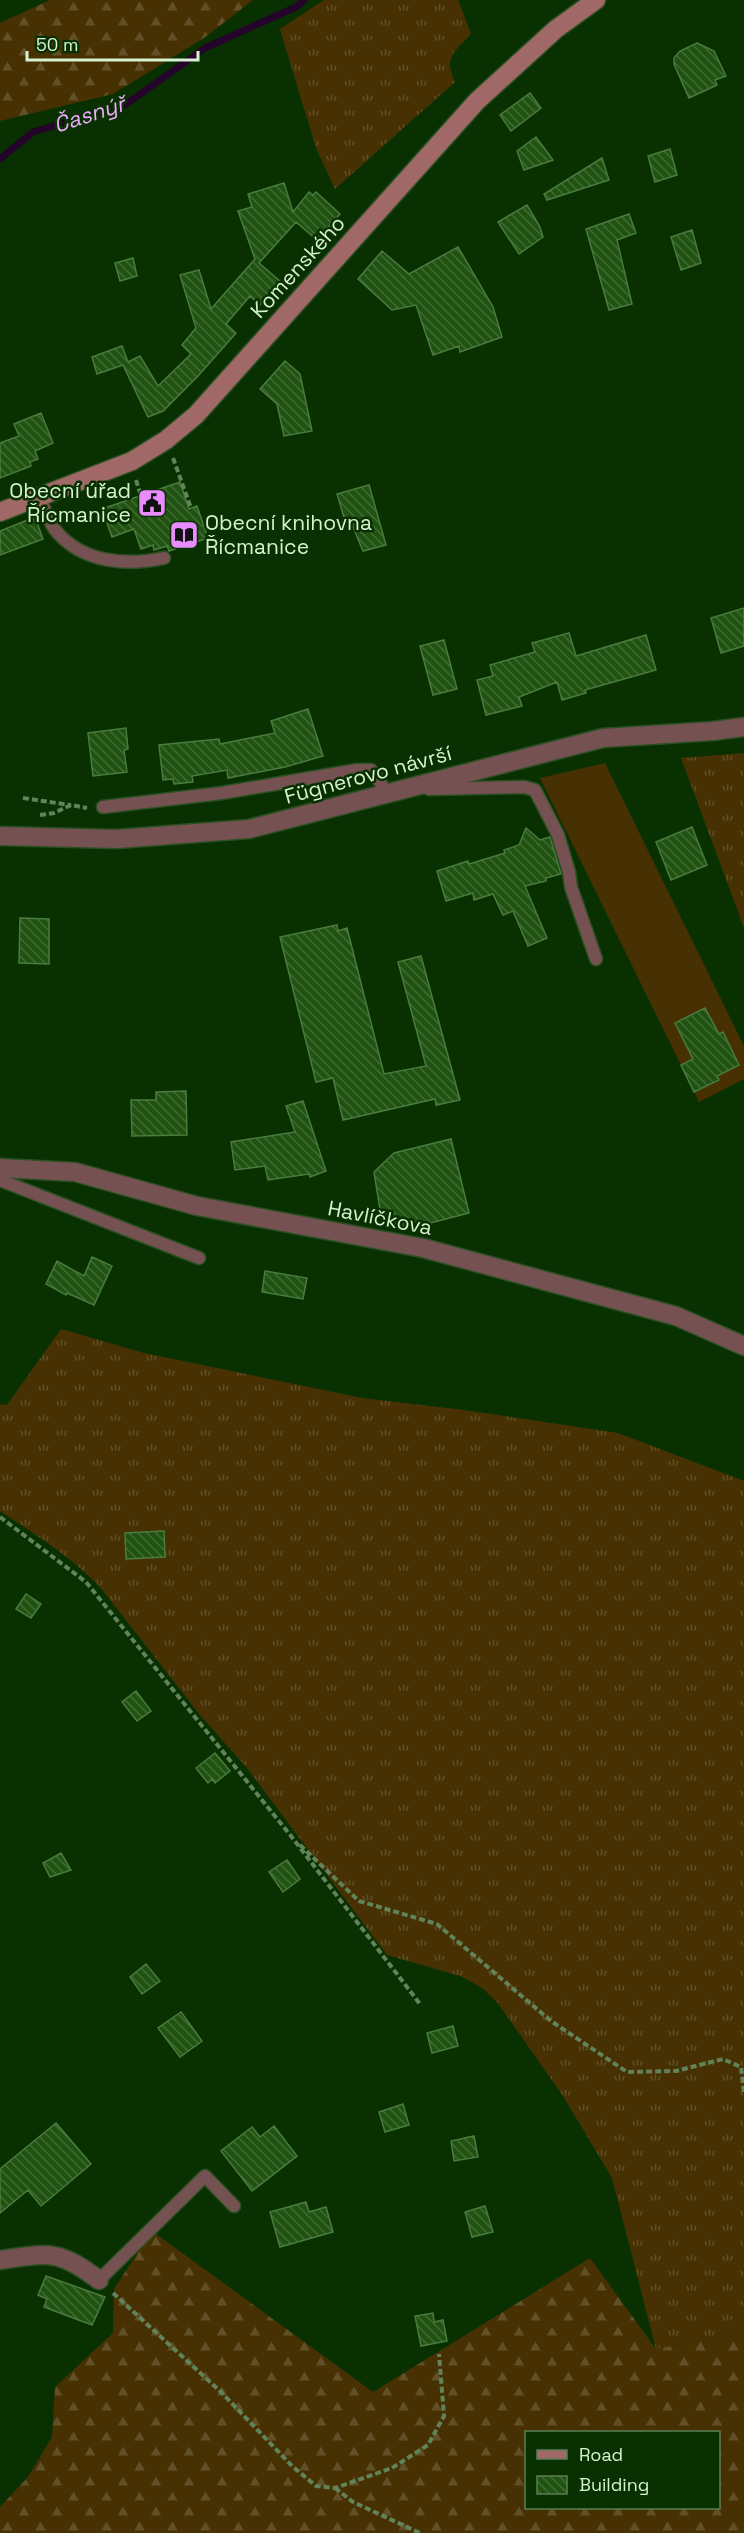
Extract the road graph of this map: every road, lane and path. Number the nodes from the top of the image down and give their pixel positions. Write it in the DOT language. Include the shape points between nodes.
graph roads {
  1 [pos="596,0"];
  2 [pos="173,458"];
  3 [pos="136,481"];
  4 [pos="141,496"];
  5 [pos="39,497"];
  6 [pos="191,508"];
  7 [pos="0,512"];
  8 [pos="164,558"];
  9 [pos="744,727"];
  10 [pos="403,789"];
  11 [pos="384,794"];
  12 [pos="23,798"];
  13 [pos="71,805"];
  14 [pos="103,807"];
  15 [pos="33,816"];
  16 [pos="0,836"];
  17 [pos="596,959"];
  18 [pos="0,1168"];
  19 [pos="0,1180"];
  20 [pos="199,1258"];
  21 [pos="744,1346"];
  22 [pos="0,1517"];
  23 [pos="291,1836"];
  24 [pos="420,2004"];
  25 [pos="744,2093"];
  26 [pos="234,2206"];
  27 [pos="0,2260"];
  28 [pos="99,2280"];
  29 [pos="440,2354"];
  30 [pos="335,2488"];
  31 [pos="420,2533"];
  1 -- 5 [label="main road, Komenského" via="556,29 477,101 196,415 132,461"];
  2 -- 6 [label="path"];
  3 -- 4 [label="path"];
  5 -- 7 [label="main road, Komenského"];
  5 -- 8 [label="lane" via="56,531 82,552 108,562"];
  9 -- 10 [label="street, Fügnerovo návrší" via="603,738"];
  10 -- 11 [label="street, Fügnerovo návrší"];
  10 -- 17 [label="lane" via="535,790 558,835"];
  11 -- 14 [label="lane" via="371,770 357,770 222,793"];
  11 -- 16 [label="street, Fügnerovo návrší" via="249,829 117,839"];
  12 -- 13 [label="path"];
  13 -- 14 [label="path"];
  13 -- 15 [label="path"];
  18 -- 21 [label="street, Havlíčkova" via="75,1172 197,1206 423,1248 676,1316"];
  19 -- 20 [label="lane"];
  22 -- 23 [label="path" via="86,1582"];
  23 -- 24 [label="path"];
  23 -- 25 [label="path" via="359,1901 437,1924 551,2021 627,2072 676,2072 723,2060 741,2067"];
  26 -- 28 [label="lane" via="205,2176"];
  27 -- 28 [label="street" via="45,2254 73,2261"];
  28 -- 30 [label="path" via="220,2392 292,2466 316,2486"];
  29 -- 30 [label="path" via="444,2416 428,2445 392,2468"];
  30 -- 31 [label="path" via="353,2502"];
}
